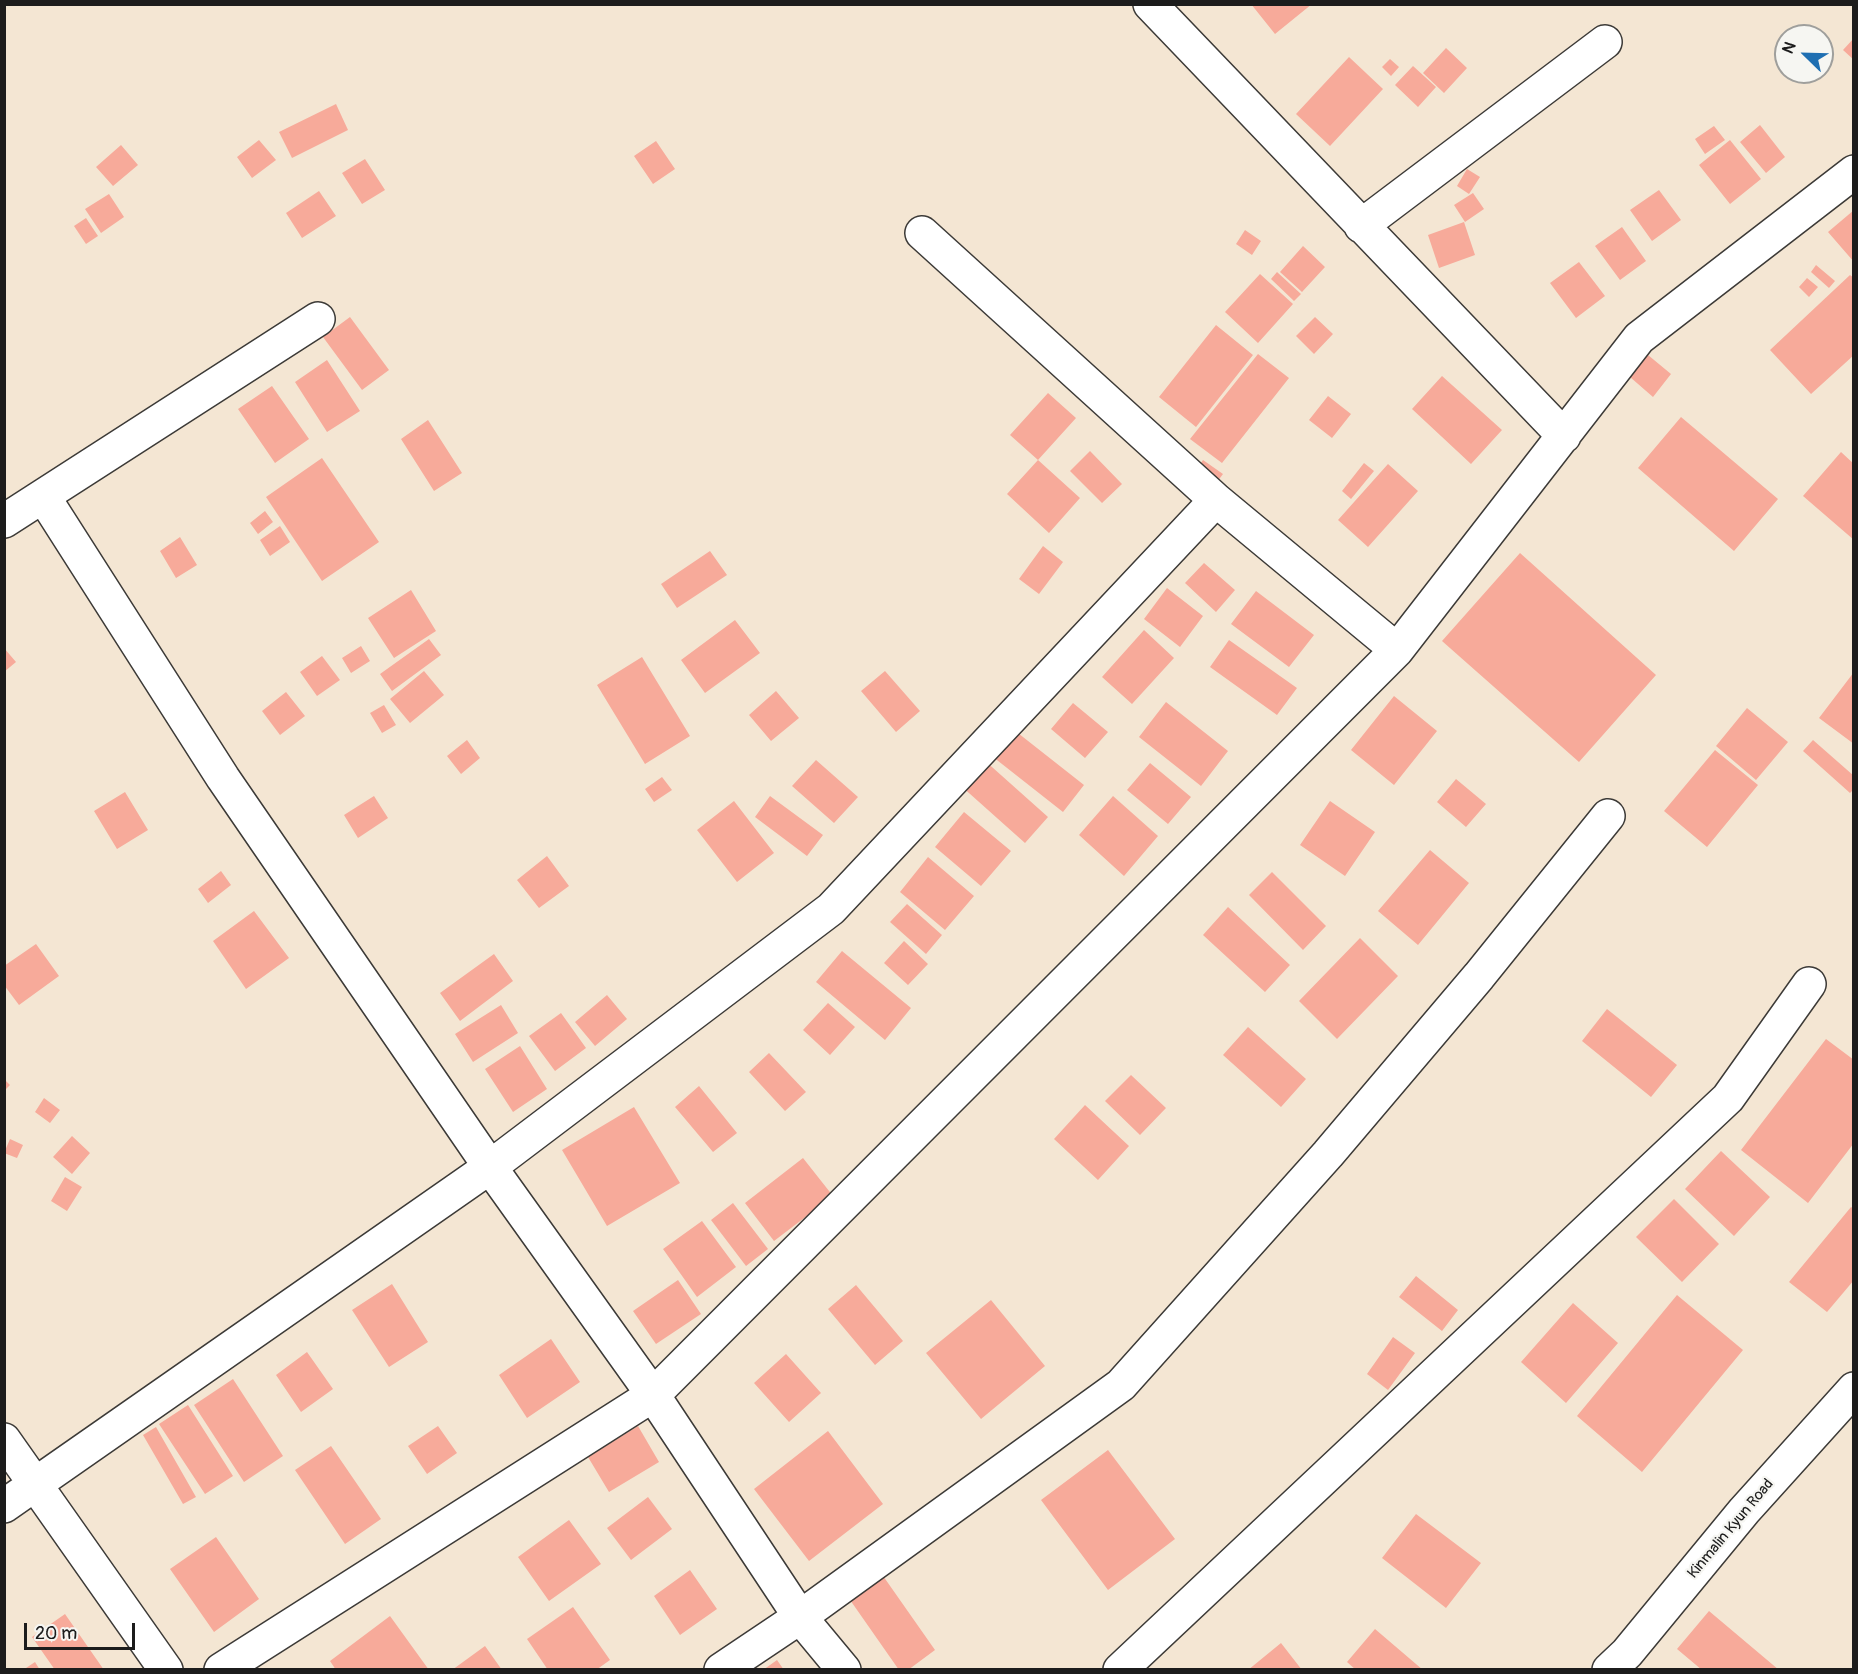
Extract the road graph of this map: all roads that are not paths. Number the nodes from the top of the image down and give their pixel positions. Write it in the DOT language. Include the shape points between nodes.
graph roads {
  1 [pos="1150,4"];
  2 [pos="1605,42"];
  3 [pos="1854,172"];
  4 [pos="1361,226"];
  5 [pos="922,233"];
  6 [pos="318,319"];
  7 [pos="1564,436"];
  8 [pos="43,496"];
  9 [pos="1215,500"];
  10 [pos="4,521"];
  11 [pos="1397,650"];
  12 [pos="1608,816"];
  13 [pos="1809,984"];
  14 [pos="490,1167"];
  15 [pos="1854,1389"];
  16 [pos="653,1395"];
  17 [pos="4,1440"];
  18 [pos="38,1485"];
  19 [pos="4,1506"];
  20 [pos="801,1617"];
  21 [pos="166,1670"];
  22 [pos="220,1670"];
  23 [pos="721,1670"];
  24 [pos="844,1670"];
  25 [pos="1120,1670"];
  26 [pos="1609,1670"];
  1 -- 4 [label="street"];
  2 -- 4 [label="street"];
  3 -- 7 [label="street" via="1639,338"];
  4 -- 7 [label="street"];
  5 -- 9 [label="street"];
  6 -- 8 [label="street"];
  7 -- 11 [label="street"];
  8 -- 10 [label="street"];
  8 -- 14 [label="street" via="223,777"];
  9 -- 11 [label="street"];
  9 -- 14 [label="street" via="831,909"];
  11 -- 16 [label="street"];
  12 -- 20 [label="street" via="1328,1154 1120,1385"];
  13 -- 25 [label="street" via="1728,1098"];
  14 -- 16 [label="street"];
  14 -- 18 [label="street"];
  15 -- 26 [label="street, Kinmalin Kyun Road"];
  16 -- 20 [label="street"];
  16 -- 22 [label="street"];
  17 -- 18 [label="street"];
  18 -- 19 [label="street"];
  18 -- 21 [label="street"];
  20 -- 23 [label="street"];
  20 -- 24 [label="street"];
}
